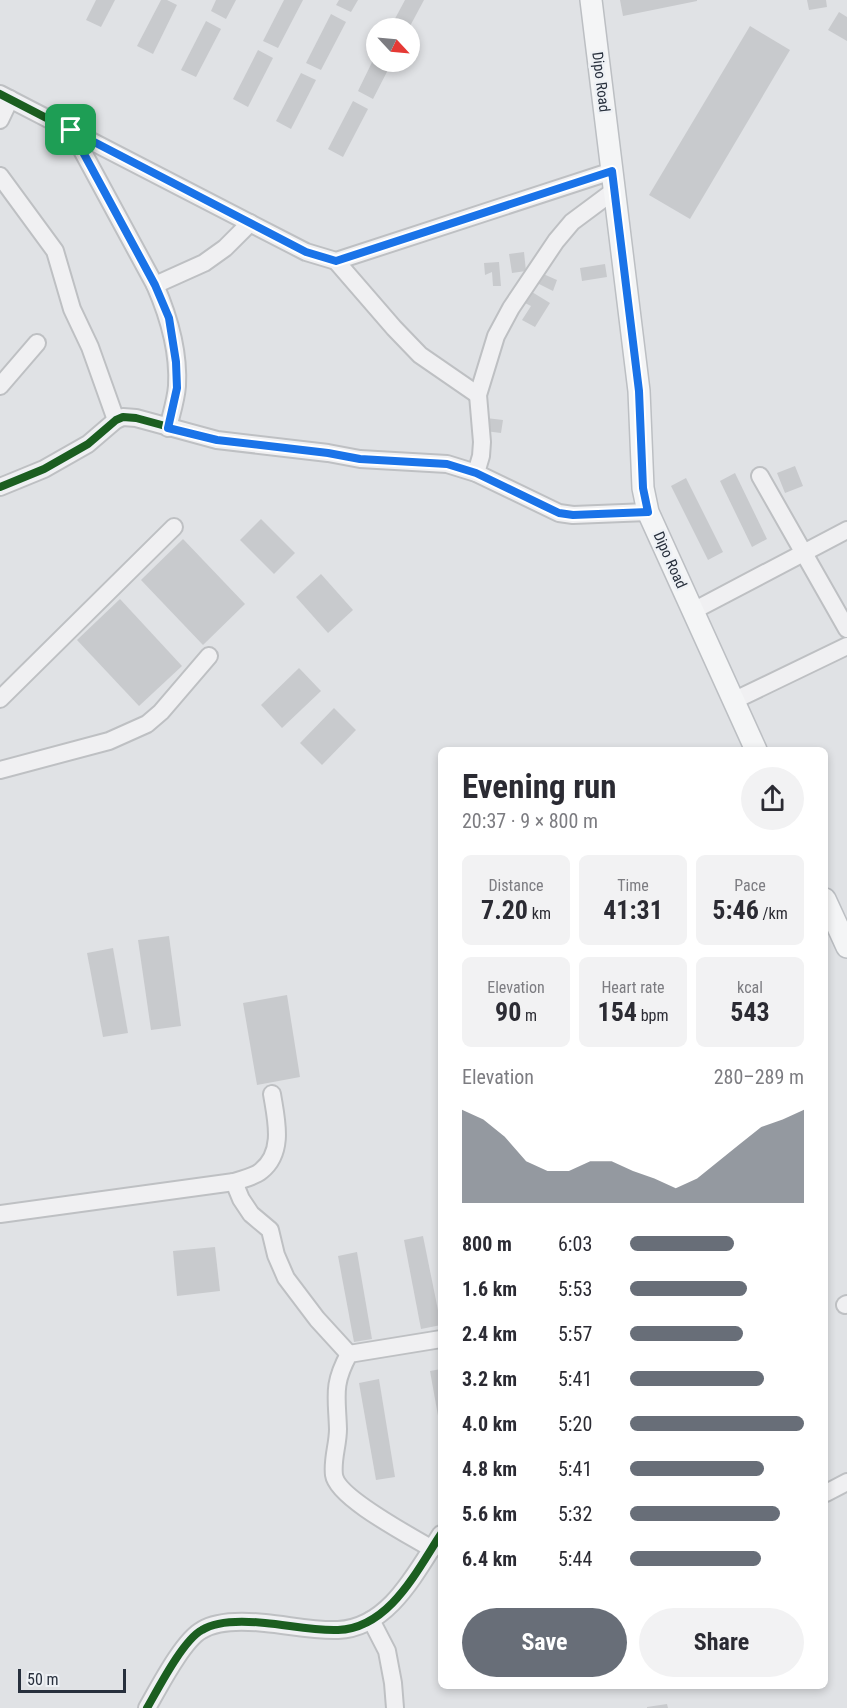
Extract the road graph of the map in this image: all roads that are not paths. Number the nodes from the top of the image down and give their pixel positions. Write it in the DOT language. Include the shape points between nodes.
graph roads {
  1 [pos="591,0"];
  2 [pos="5,97"];
  3 [pos="0,120"];
  4 [pos="71,130"];
  5 [pos="0,176"];
  6 [pos="614,181"];
  7 [pos="250,223"];
  8 [pos="336,261"];
  9 [pos="155,285"];
  10 [pos="37,343"];
  11 [pos="0,386"];
  12 [pos="478,395"];
  13 [pos="116,420"];
  14 [pos="168,428"];
  15 [pos="476,473"];
  16 [pos="760,476"];
  17 [pos="0,487"];
  18 [pos="648,512"];
  19 [pos="174,526"];
  20 [pos="847,530"];
  21 [pos="803,553"];
  22 [pos="693,611"];
  23 [pos="847,629"];
  24 [pos="847,646"];
  25 [pos="209,656"];
  26 [pos="0,699"];
  27 [pos="733,701"];
  28 [pos="755,747"];
  29 [pos="0,770"];
  30 [pos="828,906"];
  31 [pos="847,947"];
  32 [pos="272,1094"];
  33 [pos="234,1182"];
  34 [pos="0,1214"];
  35 [pos="438,1339"];
  36 [pos="349,1354"];
  37 [pos="847,1482"];
  38 [pos="828,1492"];
  39 [pos="436,1541"];
  40 [pos="371,1620"];
  41 [pos="147,1708"];
  42 [pos="395,1708"];
  1 -- 6 [label="main road, Dipo Road"];
  2 -- 3 [label="street"];
  2 -- 4 [label="street"];
  4 -- 7 [label="street"];
  4 -- 9 [label="street"];
  5 -- 13 [label="street" via="55,251 72,309"];
  6 -- 8 [label="street"];
  6 -- 12 [label="street" via="556,241 510,308 496,336"];
  6 -- 18 [label="main road, Dipo Road" via="639,391 643,488"];
  7 -- 8 [label="street" via="306,252"];
  7 -- 9 [label="street" via="204,263"];
  8 -- 12 [label="street" via="420,355"];
  9 -- 14 [label="street" via="169,318 176,362 177,388"];
  10 -- 11 [label="street"];
  12 -- 15 [label="street" via="482,442"];
  13 -- 14 [label="street" via="136,418"];
  13 -- 17 [label="street" via="88,444 44,469"];
  14 -- 15 [label="street" via="217,440 360,459 447,464"];
  15 -- 18 [label="street" via="559,513"];
  16 -- 21 [label="street"];
  18 -- 22 [label="main road, Dipo Road"];
  19 -- 26 [label="street"];
  20 -- 21 [label="street"];
  21 -- 22 [label="street"];
  21 -- 23 [label="street"];
  22 -- 27 [label="main road, Dipo Road"];
  24 -- 27 [label="street"];
  25 -- 29 [label="street" via="147,724 109,741"];
  27 -- 28 [label="main road, Dipo Road"];
  30 -- 31 [label="main road"];
  32 -- 33 [label="street" via="278,1123 273,1153 260,1172"];
  33 -- 34 [label="street"];
  33 -- 36 [label="street" via="251,1214 270,1230 286,1278"];
  35 -- 36 [label="street"];
  36 -- 39 [label="street" via="337,1379 335,1399 336,1484 362,1506"];
  37 -- 38 [label="street"];
  39 -- 40 [label="street" via="393,1603"];
  40 -- 41 [label="street" via="337,1630 255,1622 212,1625 189,1641"];
  40 -- 42 [label="street" via="387,1651"];
}
